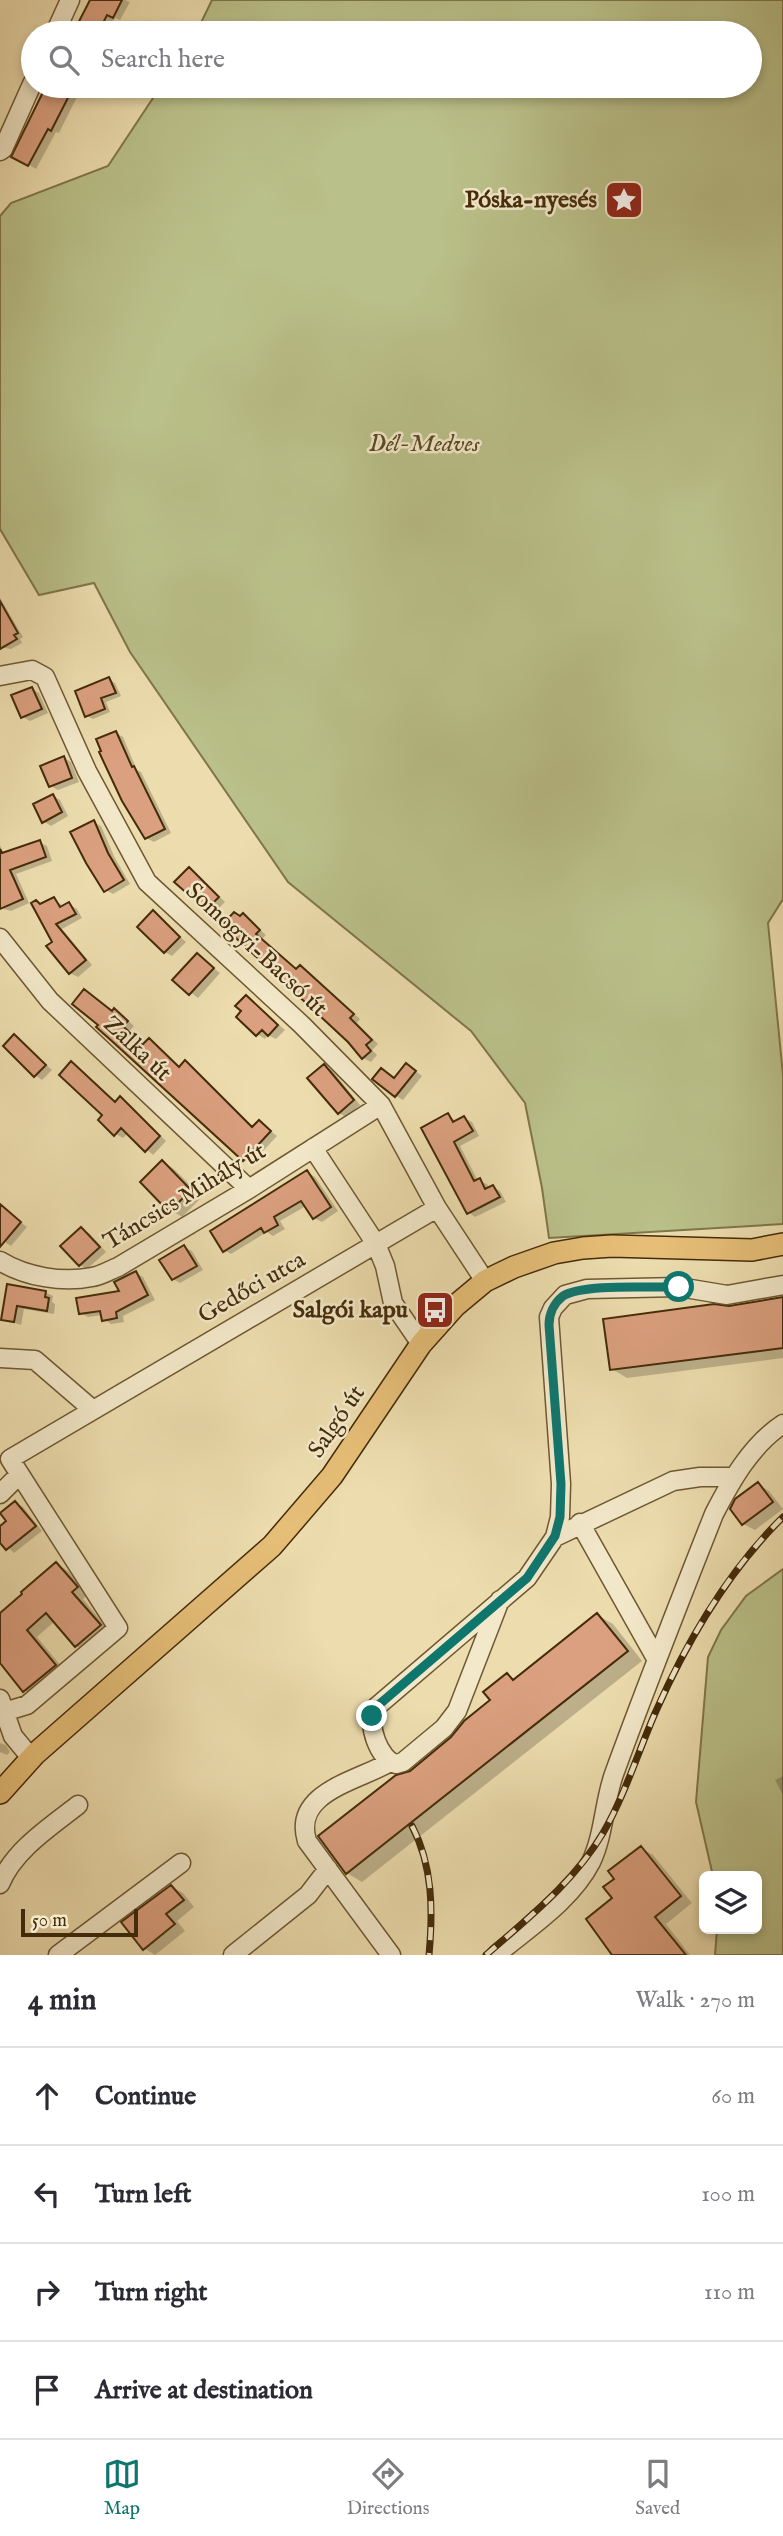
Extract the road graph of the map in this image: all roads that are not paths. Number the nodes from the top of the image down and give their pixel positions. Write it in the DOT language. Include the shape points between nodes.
graph roads {
  1 [pos="70,0"];
  2 [pos="60,21"];
  3 [pos="25,98"];
  4 [pos="1,150"];
  5 [pos="0,676"];
  6 [pos="0,938"];
  7 [pos="381,1105"];
  8 [pos="313,1148"];
  9 [pos="249,1189"];
  10 [pos="437,1208"];
  11 [pos="376,1244"];
  12 [pos="783,1244"];
  13 [pos="0,1261"];
  14 [pos="485,1282"];
  15 [pos="783,1285"];
  16 [pos="421,1344"];
  17 [pos="0,1357"];
  18 [pos="93,1410"];
  19 [pos="783,1424"];
  20 [pos="14,1471"];
  21 [pos="734,1477"];
  22 [pos="0,1494"];
  23 [pos="580,1523"];
  24 [pos="555,1536"];
  25 [pos="500,1600"];
  26 [pos="656,1660"];
  27 [pos="3,1718"];
  28 [pos="32,1759"];
  29 [pos="390,1762"];
  30 [pos="0,1793"];
  31 [pos="78,1805"];
  32 [pos="181,1863"];
  33 [pos="328,1869"];
  34 [pos="0,1884"];
  35 [pos="58,1955"];
  36 [pos="233,1955"];
  37 [pos="391,1955"];
  38 [pos="496,1955"];
  1 -- 2 [label="street"];
  3 -- 4 [label="street"];
  5 -- 7 [label="street, Somogyi-Bacsó út" via="32,670 45,677 87,771 147,882"];
  6 -- 9 [label="street, Zalka út" via="50,1002"];
  7 -- 8 [label="street, Táncsics Mihály út"];
  7 -- 10 [label="street, Somogyi-Bacsó út"];
  8 -- 9 [label="street, Táncsics Mihály út"];
  8 -- 11 [label="street"];
  9 -- 13 [label="street, Táncsics Mihály út" via="95,1277 38,1276"];
  10 -- 11 [label="street, Gedőci utca"];
  10 -- 14 [label="street, Somogyi-Bacsó út"];
  11 -- 16 [label="street" via="393,1303"];
  11 -- 18 [label="street, Gedőci utca"];
  12 -- 14 [label="main road, Salgó út" via="752,1250 583,1248 544,1256"];
  14 -- 16 [label="main road, Salgó út" via="455,1306"];
  15 -- 24 [label="street" via="727,1295 679,1287 587,1289 558,1301 549,1317 561,1484"];
  16 -- 28 [label="main road, Salgó út" via="332,1476 272,1546"];
  17 -- 18 [label="street" via="35,1360"];
  18 -- 20 [label="street, Gedőci utca"];
  19 -- 21 [label="street"];
  20 -- 22 [label="street, Gedőci utca"];
  20 -- 27 [label="street" via="118,1628 27,1705"];
  21 -- 23 [label="street" via="673,1481"];
  21 -- 26 [label="street" via="714,1514"];
  23 -- 24 [label="street"];
  23 -- 26 [label="street"];
  24 -- 25 [label="street" via="533,1572"];
  25 -- 29 [label="street" via="452,1719 403,1762"];
  25 -- 29 [label="street" via="373,1710 372,1724 381,1752"];
  26 -- 38 [label="street" via="609,1788 590,1862 557,1903"];
  27 -- 28 [label="street"];
  28 -- 30 [label="main road, Salgó út"];
  29 -- 33 [label="street" via="310,1805 304,1830 307,1841"];
  31 -- 34 [label="street" via="14,1860"];
  32 -- 35 [label="street"];
  33 -- 36 [label="street" via="308,1895"];
  33 -- 37 [label="street"];
}
